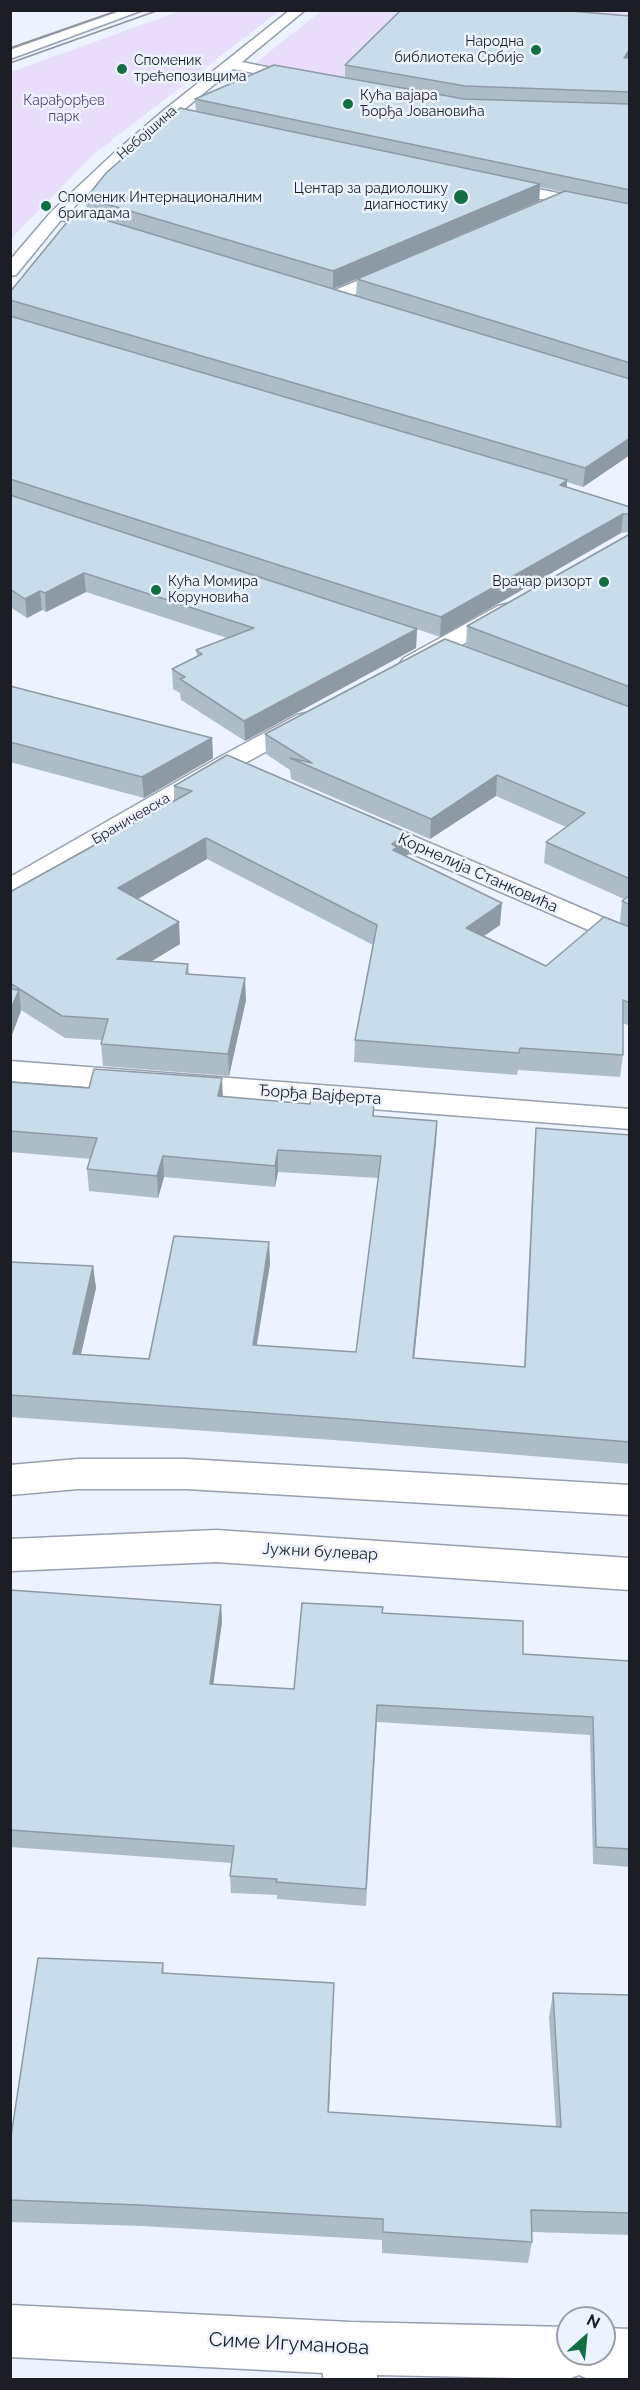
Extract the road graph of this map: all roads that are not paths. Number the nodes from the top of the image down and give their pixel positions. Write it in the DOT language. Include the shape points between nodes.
graph roads {
  1 [pos="137,10"];
  2 [pos="299,10"];
  3 [pos="10,55"];
  4 [pos="230,64"];
  5 [pos="323,82"];
  6 [pos="168,114"];
  7 [pos="194,120"];
  8 [pos="481,182"];
  9 [pos="562,199"];
  10 [pos="537,210"];
  11 [pos="630,213"];
  12 [pos="58,214"];
  13 [pos="134,237"];
  14 [pos="408,265"];
  15 [pos="10,271"];
  16 [pos="356,304"];
  17 [pos="529,597"];
  18 [pos="408,636"];
  19 [pos="453,651"];
  20 [pos="390,675"];
  21 [pos="329,708"];
  22 [pos="227,763"];
  23 [pos="260,777"];
  24 [pos="347,816"];
  25 [pos="10,865"];
  26 [pos="39,873"];
  27 [pos="10,890"];
  28 [pos="630,940"];
  29 [pos="10,1071"];
  30 [pos="630,1119"];
  31 [pos="10,1480"];
  32 [pos="630,1500"];
  33 [pos="10,1555"];
  34 [pos="630,1574"];
  35 [pos="10,2331"];
  36 [pos="556,2354"];
  37 [pos="350,2364"];
  1 -- 3 [label="street"];
  2 -- 4 [label="street, Небојшина"];
  4 -- 5 [label="street"];
  4 -- 6 [label="street, Небојшина"];
  6 -- 7 [label="street"];
  6 -- 12 [label="street, Небојшина"];
  8 -- 9 [label="street"];
  9 -- 10 [label="street"];
  9 -- 11 [label="street"];
  12 -- 13 [label="street"];
  12 -- 15 [label="street, Небојшина"];
  14 -- 16 [label="street" via="328,295"];
  17 -- 19 [label="street"];
  18 -- 19 [label="street"];
  19 -- 20 [label="street"];
  21 -- 22 [label="street, Браничевска"];
  22 -- 23 [label="street"];
  22 -- 26 [label="street, Браничевска"];
  24 -- 28 [label="street, Корнелија Станковића"];
  25 -- 26 [label="street"];
  26 -- 27 [label="street, Браничевска"];
  29 -- 30 [label="street, Ђорђа Вајферта"];
  31 -- 32 [label="street" via="78,1474 186,1474"];
  33 -- 34 [label="street, Јужни булевар" via="216,1546"];
  35 -- 37 [label="street, Симе Игуманова"];
  36 -- 37 [label="street, Симе Игуманова"];
}
